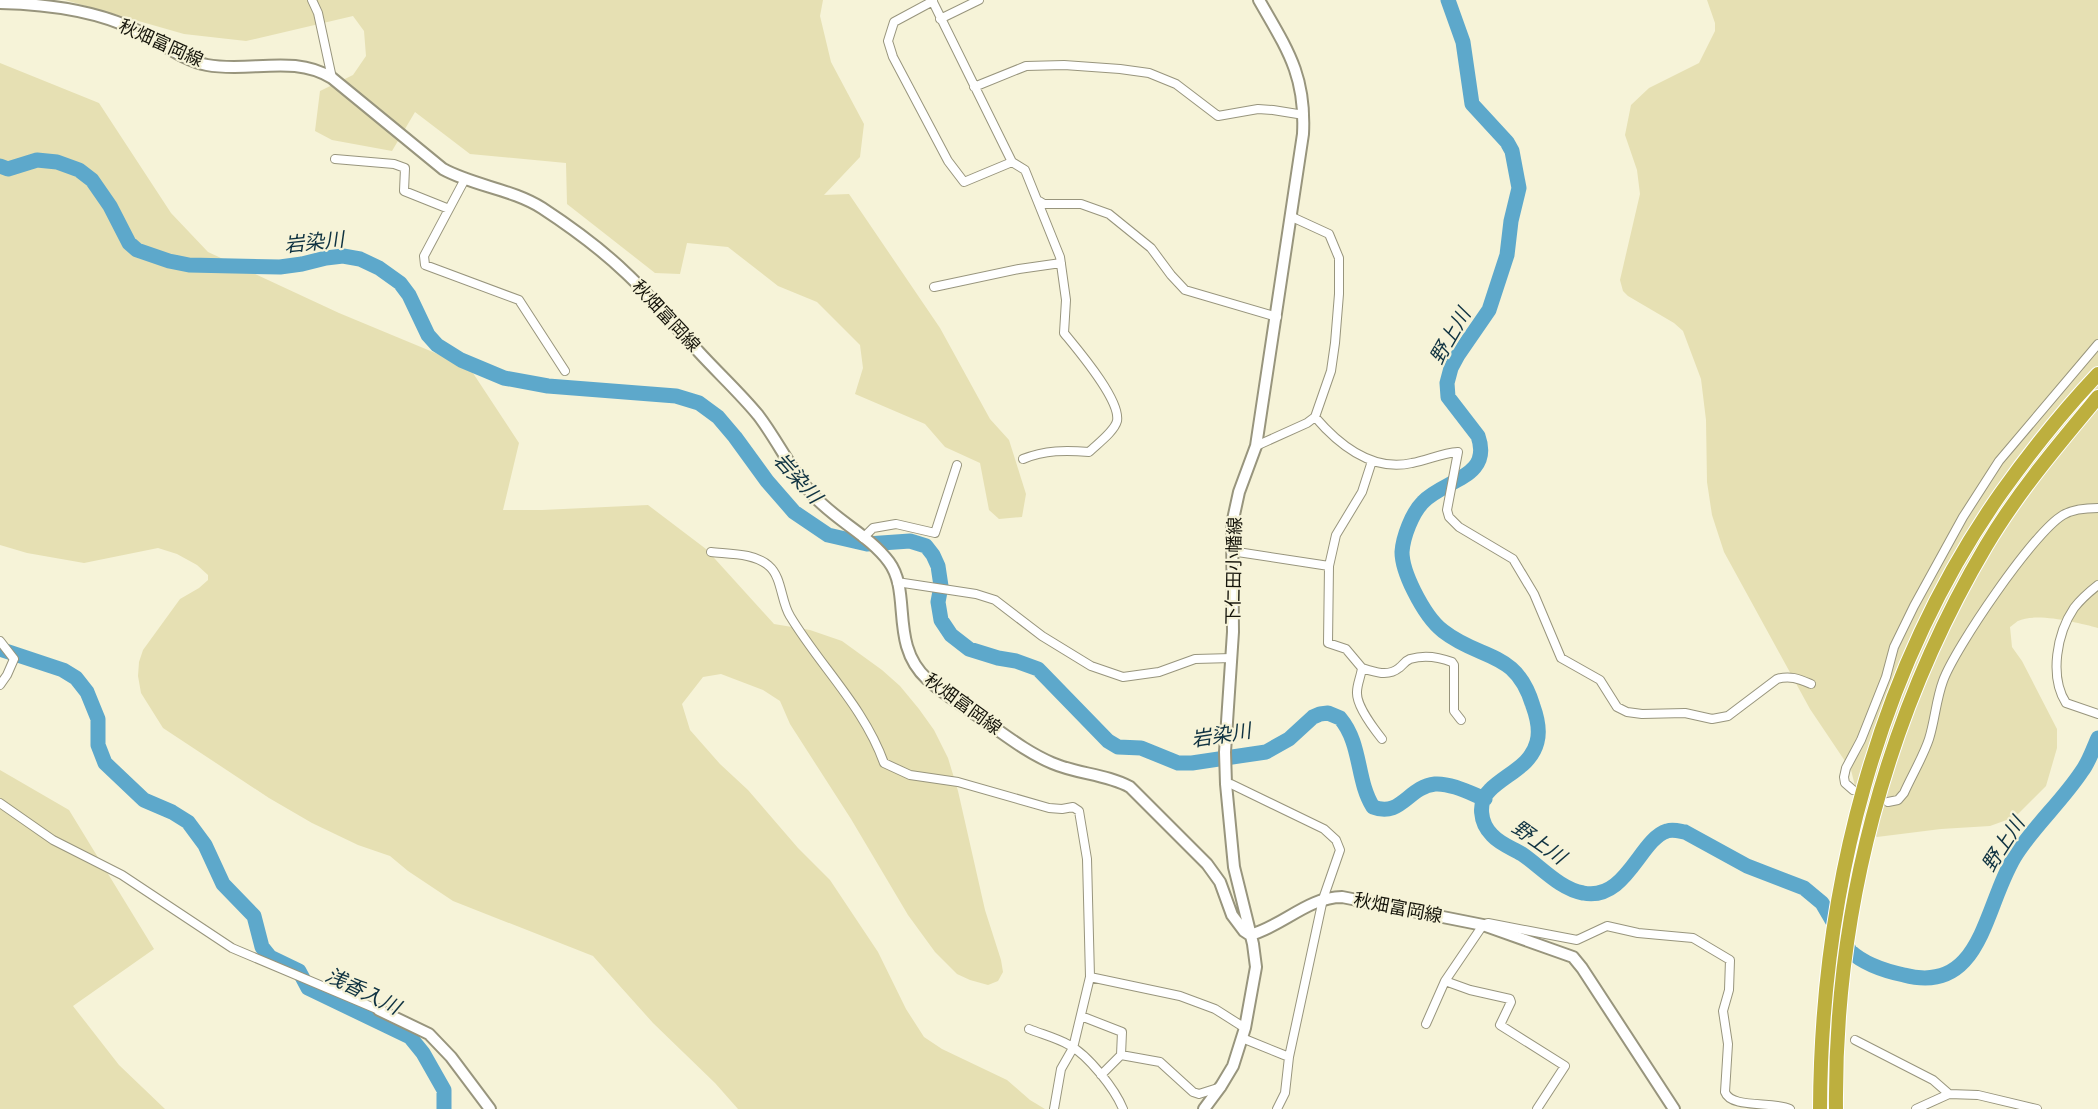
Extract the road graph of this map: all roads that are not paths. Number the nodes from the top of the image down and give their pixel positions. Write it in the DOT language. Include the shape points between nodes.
graph roads {
  1 [pos="312,0"];
  2 [pos="979,0"];
  3 [pos="1259,0"];
  4 [pos="932,1"];
  5 [pos="0,3"];
  6 [pos="940,19"];
  7 [pos="332,78"];
  8 [pos="974,87"];
  9 [pos="1304,115"];
  10 [pos="335,159"];
  11 [pos="1012,162"];
  12 [pos="465,179"];
  13 [pos="1039,201"];
  14 [pos="449,209"];
  15 [pos="1292,217"];
  16 [pos="1061,263"];
  17 [pos="934,287"];
  18 [pos="1276,317"];
  19 [pos="2098,344"];
  20 [pos="565,371"];
  21 [pos="2098,374"];
  22 [pos="2098,398"];
  23 [pos="1314,417"];
  24 [pos="1256,446"];
  25 [pos="1023,459"];
  26 [pos="1372,461"];
  27 [pos="957,465"];
  28 [pos="2098,508"];
  29 [pos="863,538"];
  30 [pos="1231,551"];
  31 [pos="711,552"];
  32 [pos="1329,566"];
  33 [pos="897,582"];
  34 [pos="2098,585"];
  35 [pos="0,641"];
  36 [pos="1232,658"];
  37 [pos="1362,668"];
  38 [pos="1811,684"];
  39 [pos="0,685"];
  40 [pos="2097,713"];
  41 [pos="1461,720"];
  42 [pos="1382,739"];
  43 [pos="1226,784"];
  44 [pos="1853,790"];
  45 [pos="1888,802"];
  46 [pos="0,803"];
  47 [pos="1323,899"];
  48 [pos="1483,925"];
  49 [pos="1250,935"];
  50 [pos="1090,977"];
  51 [pos="1445,981"];
  52 [pos="379,1010"];
  53 [pos="1081,1016"];
  54 [pos="1426,1024"];
  55 [pos="1029,1029"];
  56 [pos="1243,1033"];
  57 [pos="1856,1041"];
  58 [pos="1073,1048"];
  59 [pos="1120,1055"];
  60 [pos="1289,1057"];
  61 [pos="1101,1075"];
  62 [pos="1221,1086"];
  63 [pos="1949,1094"];
  64 [pos="490,1109"];
  65 [pos="1054,1109"];
  66 [pos="1123,1109"];
  67 [pos="1204,1109"];
  68 [pos="1277,1109"];
  69 [pos="1537,1109"];
  70 [pos="1674,1109"];
  71 [pos="1790,1109"];
  72 [pos="1820,1109"];
  73 [pos="1836,1109"];
  74 [pos="1916,1109"];
  75 [pos="2037,1109"];
  1 -- 7 [label="street"];
  2 -- 6 [label="street"];
  3 -- 9 [label="main road, 下仁田小幡線" via="1294,64"];
  4 -- 6 [label="street"];
  4 -- 11 [label="street" via="894,22 888,41 898,68 948,161 964,182"];
  5 -- 7 [label="main road, 秋畑富岡線" via="62,9 106,20 140,31 206,65 300,66"];
  6 -- 8 [label="street"];
  7 -- 12 [label="main road, 秋畑富岡線" via="443,169"];
  8 -- 9 [label="street" via="1026,66 1119,69 1176,84 1218,116 1258,109"];
  8 -- 11 [label="street"];
  9 -- 15 [label="main road, 下仁田小幡線"];
  10 -- 14 [label="street" via="405,168 404,191"];
  11 -- 13 [label="street" via="1025,170"];
  12 -- 14 [label="street"];
  12 -- 29 [label="main road, 秋畑富岡線" via="539,206 622,270 756,413 813,495"];
  13 -- 16 [label="street"];
  13 -- 18 [label="street" via="1081,204 1109,214 1151,248 1185,290"];
  14 -- 20 [label="street" via="424,256 425,265 519,300"];
  15 -- 18 [label="main road, 下仁田小幡線"];
  15 -- 23 [label="street" via="1329,234 1339,258 1331,371"];
  16 -- 17 [label="street"];
  16 -- 25 [label="street" via="1066,300 1064,333 1097,376 1117,420 1089,452 1038,453"];
  18 -- 24 [label="main road, 下仁田小幡線"];
  19 -- 44 [label="street" via="1999,462 1963,517 1914,606 1846,768 1845,783"];
  21 -- 72 [label="highway" via="2000,494 1951,574 1891,706 1852,832 1831,951"];
  22 -- 73 [label="highway" via="2013,504 1938,634 1906,711 1867,836 1848,939 1841,992"];
  23 -- 24 [label="street"];
  23 -- 26 [label="street" via="1343,444"];
  24 -- 30 [label="main road, 下仁田小幡線" via="1235,506"];
  26 -- 32 [label="street" via="1363,489 1336,536"];
  26 -- 38 [label="street" via="1399,465 1458,452 1449,517 1513,559 1534,594 1561,658 1600,680 1617,707 1641,714 1685,713 1721,719 1777,679 1793,677"];
  27 -- 29 [label="street" via="935,533 896,524 873,528"];
  28 -- 45 [label="street" via="2074,511 2059,518 2005,582 1943,680 1929,739 1904,793 1898,800"];
  29 -- 33 [label="main road, 秋畑富岡線" via="892,565"];
  30 -- 32 [label="street"];
  30 -- 36 [label="main road, 下仁田小幡線"];
  31 -- 50 [label="street" via="745,556 771,567 789,615 855,706 884,763 910,775 958,782 1049,808 1073,807 1079,811 1087,859"];
  32 -- 37 [label="street" via="1328,643 1346,649"];
  33 -- 36 [label="street" via="995,600 1042,636 1091,666 1123,677 1159,672 1195,659"];
  33 -- 49 [label="main road, 秋畑富岡線" via="908,650 920,672 1027,750 1051,763 1130,787 1207,864 1220,882 1232,915"];
  34 -- 40 [label="street" via="2069,617 2056,671 2066,703"];
  35 -- 39 [label="street" via="14,659"];
  36 -- 43 [label="main road, 下仁田小幡線"];
  37 -- 41 [label="street" via="1388,673 1409,660 1426,656 1452,662 1454,711"];
  37 -- 42 [label="street" via="1357,699"];
  43 -- 47 [label="street" via="1332,834 1340,850"];
  43 -- 49 [label="main road, 下仁田小幡線" via="1234,867"];
  46 -- 52 [label="street" via="53,840 122,875 232,948"];
  47 -- 48 [label="main road, 秋畑富岡線" via="1342,897"];
  47 -- 49 [label="main road, 秋畑富岡線" via="1263,932"];
  47 -- 60 [label="street"];
  48 -- 51 [label="street"];
  48 -- 70 [label="main road, 秋畑富岡線" via="1573,957"];
  48 -- 71 [label="street" via="1577,940 1607,926 1702,942 1730,960 1729,990 1723,1011 1728,1044 1726,1098 1744,1105"];
  49 -- 56 [label="main road, 下仁田小幡線" via="1256,967"];
  50 -- 53 [label="street"];
  50 -- 56 [label="street" via="1180,996 1215,1009"];
  51 -- 54 [label="street"];
  51 -- 69 [label="street" via="1510,999 1500,1025 1564,1066"];
  52 -- 64 [label="main road" via="429,1034"];
  53 -- 58 [label="street"];
  53 -- 59 [label="street" via="1122,1032"];
  55 -- 58 [label="street"];
  56 -- 60 [label="street"];
  56 -- 62 [label="main road, 下仁田小幡線" via="1233,1066"];
  57 -- 63 [label="street" via="1934,1080"];
  58 -- 61 [label="street"];
  58 -- 65 [label="street" via="1061,1069"];
  59 -- 61 [label="street"];
  59 -- 62 [label="street" via="1160,1062 1199,1094"];
  60 -- 68 [label="street" via="1285,1092"];
  61 -- 66 [label="street" via="1117,1093"];
  62 -- 67 [label="main road, 下仁田小幡線"];
  63 -- 74 [label="street"];
  63 -- 75 [label="street" via="1978,1095"];
}
